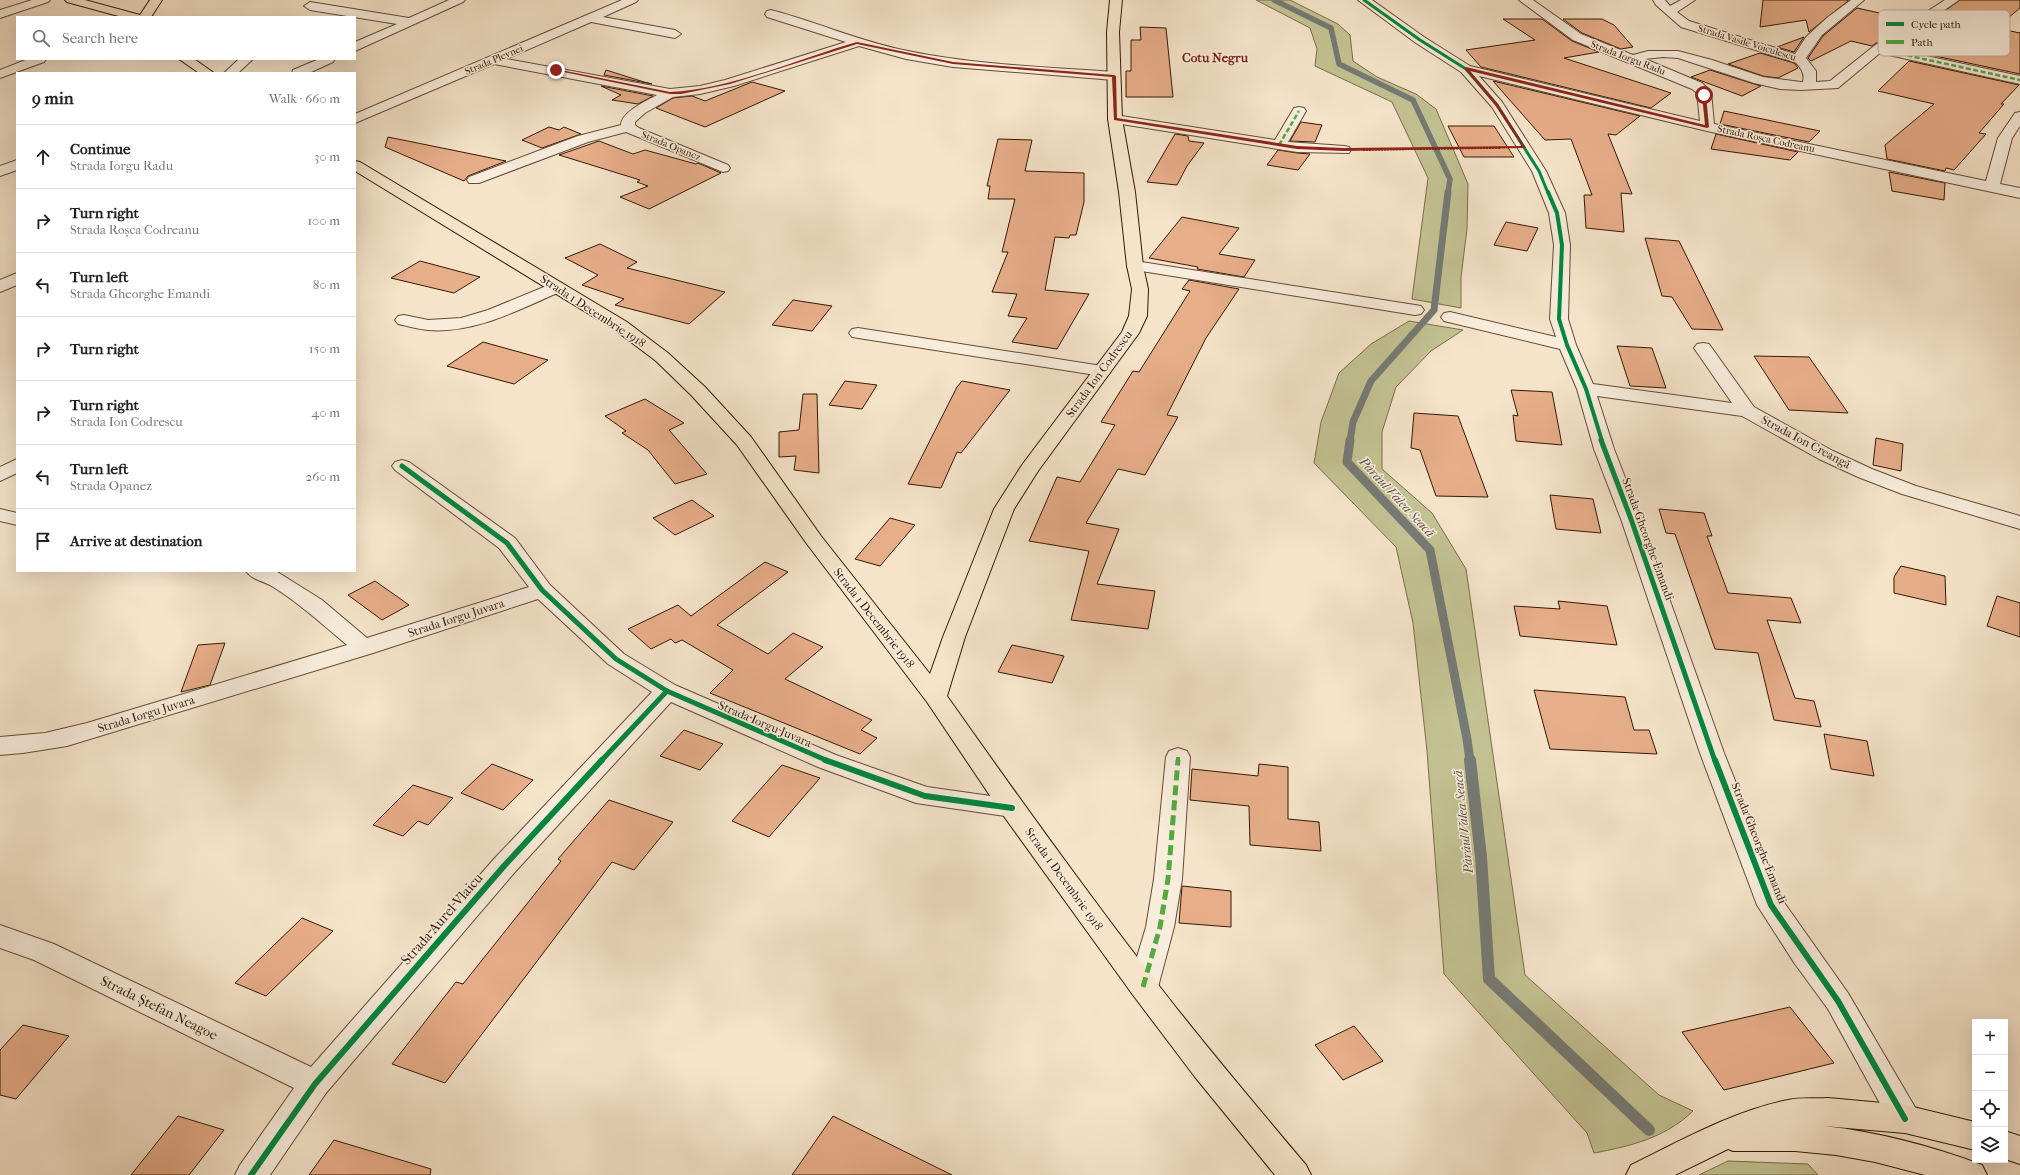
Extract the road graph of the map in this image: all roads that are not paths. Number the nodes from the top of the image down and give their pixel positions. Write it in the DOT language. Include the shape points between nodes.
graph roads {
  1 [pos="44,0"];
  2 [pos="71,0"];
  3 [pos="156,0"];
  4 [pos="459,0"];
  5 [pos="632,0"];
  6 [pos="1116,0"];
  7 [pos="1364,0"];
  8 [pos="1525,0"];
  9 [pos="1659,0"];
  10 [pos="1689,0"];
  11 [pos="1858,0"];
  12 [pos="1953,0"];
  13 [pos="310,7"];
  14 [pos="1937,10"];
  15 [pos="1670,11"];
  16 [pos="0,14"];
  17 [pos="771,14"];
  18 [pos="132,16"];
  19 [pos="146,16"];
  20 [pos="590,18"];
  21 [pos="409,22"];
  22 [pos="675,34"];
  23 [pos="857,43"];
  24 [pos="356,47"];
  25 [pos="1878,48"];
  26 [pos="1914,56"];
  27 [pos="1633,58"];
  28 [pos="1799,59"];
  29 [pos="37,60"];
  30 [pos="187,60"];
  31 [pos="246,60"];
  32 [pos="327,60"];
  33 [pos="494,60"];
  34 [pos="1466,69"];
  35 [pos="206,72"];
  36 [pos="231,72"];
  37 [pos="300,72"];
  38 [pos="0,74"];
  39 [pos="1114,76"];
  40 [pos="2020,80"];
  41 [pos="1808,86"];
  42 [pos="670,93"];
  43 [pos="1299,111"];
  44 [pos="2020,116"];
  45 [pos="356,119"];
  46 [pos="1115,119"];
  47 [pos="628,127"];
  48 [pos="1707,127"];
  49 [pos="1279,145"];
  50 [pos="1344,150"];
  51 [pos="16,164"];
  52 [pos="356,166"];
  53 [pos="723,168"];
  54 [pos="0,172"];
  55 [pos="474,180"];
  56 [pos="1992,187"];
  57 [pos="2020,193"];
  58 [pos="1135,266"];
  59 [pos="16,279"];
  60 [pos="0,287"];
  61 [pos="556,287"];
  62 [pos="1415,310"];
  63 [pos="1450,317"];
  64 [pos="404,320"];
  65 [pos="858,333"];
  66 [pos="1567,345"];
  67 [pos="1703,348"];
  68 [pos="1102,371"];
  69 [pos="1586,390"];
  70 [pos="1746,411"];
  71 [pos="16,466"];
  72 [pos="402,466"];
  73 [pos="0,475"];
  74 [pos="0,515"];
  75 [pos="16,519"];
  76 [pos="2020,523"];
  77 [pos="260,572"];
  78 [pos="542,590"];
  79 [pos="365,648"];
  80 [pos="667,691"];
  81 [pos="935,696"];
  82 [pos="0,746"];
  83 [pos="1178,757"];
  84 [pos="1012,808"];
  85 [pos="0,936"];
  86 [pos="1143,987"];
  87 [pos="315,1084"];
  88 [pos="1905,1119"];
  89 [pos="1972,1135"];
  90 [pos="1722,1137"];
  91 [pos="2008,1146"];
  92 [pos="2020,1150"];
  93 [pos="251,1175"];
  94 [pos="1295,1175"];
  95 [pos="1642,1175"];
  96 [pos="1971,1175"];
  1 -- 16 [label="street"];
  2 -- 18 [label="main road"];
  3 -- 19 [label="main road"];
  4 -- 21 [label="street"];
  5 -- 20 [label="street, Strada Plevnei"];
  6 -- 39 [label="main road, Strada Ion Codrescu" via="1113,32"];
  7 -- 34 [label="street, Strada Gheorghe Emandi"];
  8 -- 27 [label="street, Strada Iorgu Radu" via="1577,37 1607,51"];
  9 -- 15 [label="street, Strada Vasile Voiculescu"];
  10 -- 15 [label="street"];
  11 -- 28 [label="street" via="1817,31"];
  12 -- 14 [label="street"];
  13 -- 21 [label="street"];
  15 -- 28 [label="street, Strada Vasile Voiculescu" via="1685,24"];
  17 -- 23 [label="street, Strada Opanez"];
  20 -- 22 [label="street"];
  20 -- 33 [label="street, Strada Plevnei"];
  21 -- 24 [label="street"];
  23 -- 39 [label="street, Strada Opanez" via="953,63"];
  23 -- 42 [label="street, Strada Opanez" via="729,83 700,90"];
  25 -- 41 [label="street" via="1833,85"];
  26 -- 40 [label="street"];
  27 -- 41 [label="street" via="1653,52 1673,53 1782,86"];
  27 -- 48 [label="street, Strada Iorgu Radu" via="1691,83 1704,92"];
  28 -- 41 [label="street, Strada Vasile Voiculescu" via="1811,75"];
  29 -- 38 [label="street"];
  30 -- 35 [label="main road"];
  31 -- 36 [label="street"];
  32 -- 37 [label="street"];
  33 -- 42 [label="street, Strada Opanez"];
  33 -- 45 [label="street, Strada Plevnei"];
  34 -- 48 [label="street, Strada Roșca Codreanu"];
  34 -- 66 [label="street, Strada Gheorghe Emandi" via="1497,105 1539,171 1557,213 1562,245 1559,319"];
  39 -- 46 [label="main road, Strada Ion Codrescu"];
  42 -- 47 [label="street, Strada Opanez" via="640,110 628,121"];
  43 -- 49 [label="street"];
  44 -- 56 [label="street" via="2005,138"];
  46 -- 49 [label="street"];
  46 -- 58 [label="main road, Strada Ion Codrescu" via="1127,192"];
  47 -- 53 [label="street, Strada Opanez"];
  47 -- 55 [label="street" via="583,139"];
  48 -- 56 [label="street, Strada Roșca Codreanu"];
  49 -- 50 [label="street"];
  51 -- 54 [label="street"];
  52 -- 61 [label="main road, Strada 1 Decembrie 1918"];
  56 -- 57 [label="street, Strada Roșca Codreanu"];
  58 -- 62 [label="street"];
  58 -- 68 [label="main road, Strada Ion Codrescu" via="1140,289 1138,316 1130,333"];
  59 -- 60 [label="street"];
  61 -- 64 [label="street" via="464,322 427,325"];
  61 -- 81 [label="main road, Strada 1 Decembrie 1918" via="621,326 662,357 698,391 744,441 814,540"];
  63 -- 66 [label="street"];
  65 -- 68 [label="street"];
  66 -- 69 [label="street, Strada Gheorghe Emandi"];
  67 -- 70 [label="street"];
  68 -- 81 [label="main road, Strada Ion Codrescu" via="1028,469 1004,509 954,637"];
  69 -- 70 [label="street, Strada Ion Creangă"];
  69 -- 88 [label="street, Strada Gheorghe Emandi" via="1604,449 1634,526 1712,753 1771,905 1838,1001"];
  70 -- 76 [label="street, Strada Ion Creangă" via="1826,455 1865,473 1909,490"];
  71 -- 73 [label="street"];
  72 -- 78 [label="street" via="507,543"];
  74 -- 75 [label="street"];
  77 -- 79 [label="street" via="289,588"];
  78 -- 79 [label="street, Strada Iorgu Juvara"];
  78 -- 80 [label="street, Strada Iorgu Juvara" via="616,659"];
  79 -- 82 [label="street, Strada Iorgu Juvara" via="93,731 26,746"];
  80 -- 84 [label="street, Strada Iorgu Juvara" via="827,761 925,796"];
  80 -- 87 [label="street, Strada Aurel Vlaicu" via="504,866"];
  81 -- 84 [label="main road, Strada 1 Decembrie 1918"];
  83 -- 86 [label="street" via="1168,879 1160,927"];
  84 -- 86 [label="main road, Strada 1 Decembrie 1918"];
  85 -- 87 [label="street, Strada Ștefan Neagoe" via="44,952"];
  86 -- 94 [label="main road, Strada 1 Decembrie 1918"];
  87 -- 93 [label="street, Strada Aurel Vlaicu"];
  88 -- 89 [label="main road"];
  88 -- 90 [label="main road" via="1828,1112 1790,1112"];
  90 -- 95 [label="main road"];
  90 -- 96 [label="main road" via="1815,1139 1858,1145 1907,1155"];
  91 -- 92 [label="main road"];
}
